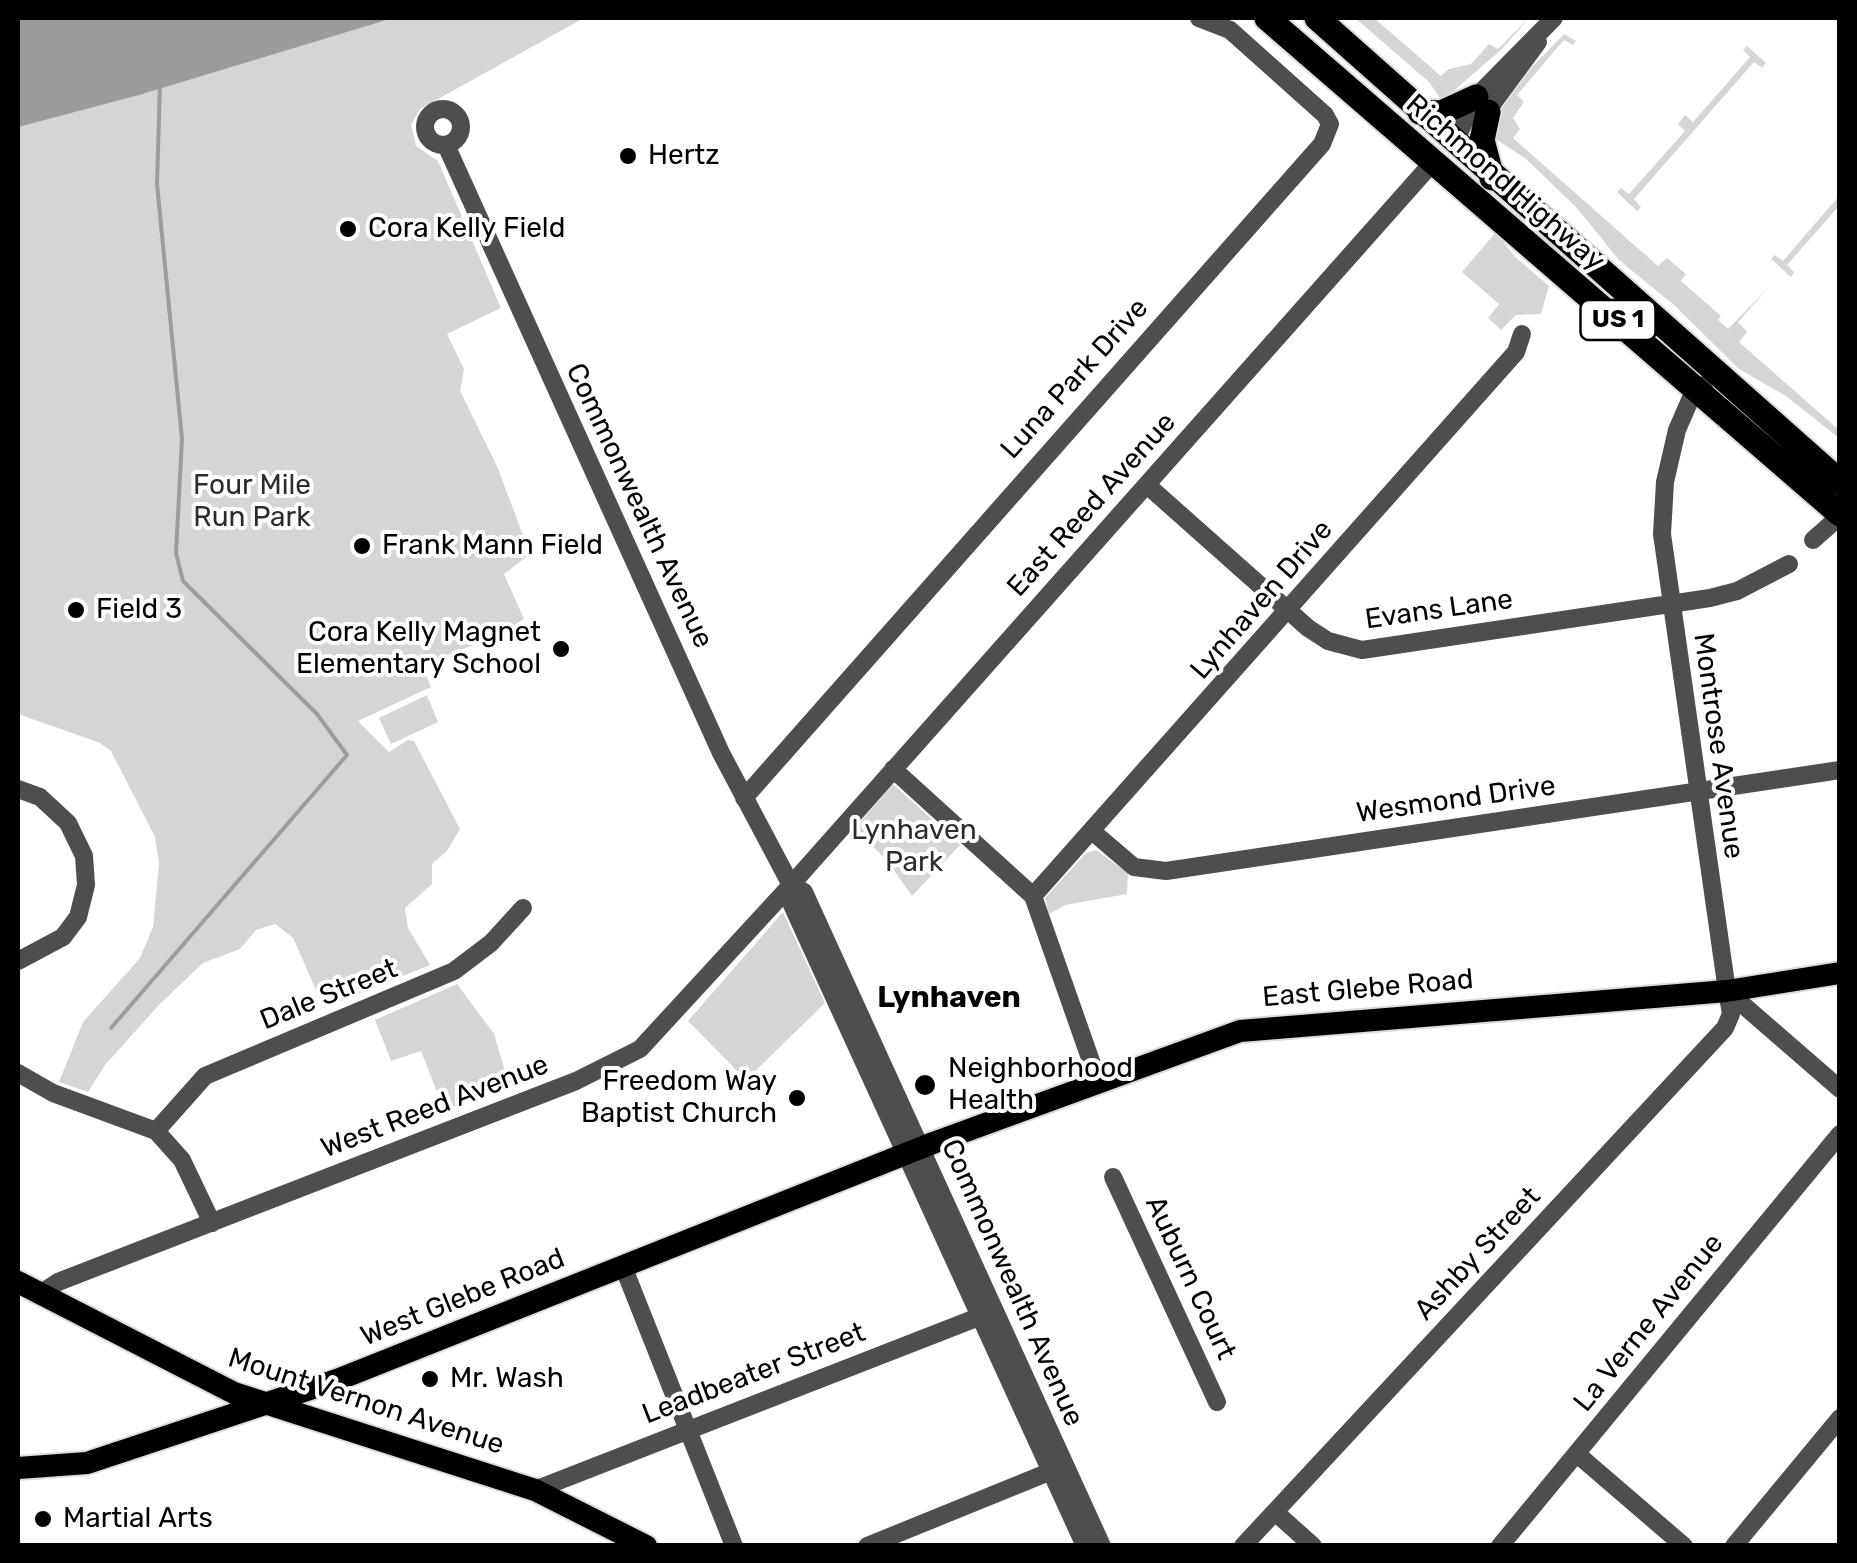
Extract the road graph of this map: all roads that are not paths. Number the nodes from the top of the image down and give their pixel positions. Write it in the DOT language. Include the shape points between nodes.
graph roads {
  1 [pos="1199,18"];
  2 [pos="1267,18"];
  3 [pos="1317,18"];
  4 [pos="1554,18"];
  5 [pos="1482,104"];
  6 [pos="1440,143"];
  7 [pos="446,145"];
  8 [pos="1492,178"];
  9 [pos="1522,334"];
  10 [pos="1708,382"];
  11 [pos="1840,482"];
  12 [pos="1146,485"];
  13 [pos="1840,515"];
  14 [pos="1813,540"];
  15 [pos="1789,564"];
  16 [pos="1670,604"];
  17 [pos="1290,611"];
  18 [pos="893,769"];
  19 [pos="1840,770"];
  20 [pos="18,789"];
  21 [pos="1698,791"];
  22 [pos="744,798"];
  23 [pos="1093,832"];
  24 [pos="792,885"];
  25 [pos="1033,896"];
  26 [pos="523,908"];
  27 [pos="18,961"];
  28 [pos="1840,973"];
  29 [pos="1726,990"];
  30 [pos="18,1073"];
  31 [pos="1098,1081"];
  32 [pos="1840,1089"];
  33 [pos="156,1131"];
  34 [pos="1840,1134"];
  35 [pos="914,1151"];
  36 [pos="1113,1178"];
  37 [pos="212,1223"];
  38 [pos="624,1266"];
  39 [pos="18,1282"];
  40 [pos="40,1294"];
  41 [pos="987,1313"];
  42 [pos="1216,1402"];
  43 [pos="264,1405"];
  44 [pos="1840,1418"];
  45 [pos="688,1430"];
  46 [pos="1577,1454"];
  47 [pos="18,1468"];
  48 [pos="1058,1469"];
  49 [pos="535,1490"];
  50 [pos="1276,1512"];
  51 [pos="646,1546"];
  52 [pos="734,1546"];
  53 [pos="866,1546"];
  54 [pos="1085,1546"];
  55 [pos="1102,1546"];
  56 [pos="1244,1546"];
  57 [pos="1314,1546"];
  58 [pos="1500,1546"];
  59 [pos="1684,1546"];
  60 [pos="1734,1546"];
  1 -- 22 [label="street, Luna Park Drive" via="1230,30 1325,115 1330,124 1322,144"];
  2 -- 6 [label="highway, Richmond Highway" via="1394,128"];
  3 -- 6 [label="highway, Richmond Highway / US 1"];
  4 -- 5 [label="street, East Reed Avenue"];
  5 -- 6 [label="street, East Reed Avenue" via="1466,136"];
  5 -- 6 [label="highway" via="1441,113"];
  5 -- 8 [label="highway"];
  6 -- 8 [label="highway, Richmond Highway / US 1"];
  6 -- 10 [label="highway, Richmond Highway / US 1"];
  6 -- 12 [label="street, East Reed Avenue"];
  7 -- 22 [label="street, Commonwealth Avenue"];
  8 -- 10 [label="highway, Richmond Highway / US 1"];
  9 -- 17 [label="street, Lynhaven Drive" via="1516,352"];
  10 -- 11 [label="highway, Richmond Highway / US 1"];
  10 -- 13 [label="highway, Richmond Highway / US 1"];
  10 -- 16 [label="street, Montrose Avenue" via="1678,430 1662,503"];
  12 -- 17 [label="street, Evans Lane"];
  12 -- 18 [label="street, East Reed Avenue"];
  13 -- 14 [label="street"];
  15 -- 16 [label="street, Evans Lane" via="1737,591"];
  16 -- 17 [label="street, Evans Lane" via="1362,650 1328,641"];
  16 -- 21 [label="street, Montrose Avenue"];
  17 -- 23 [label="street, Lynhaven Drive"];
  18 -- 24 [label="street, East Reed Avenue"];
  18 -- 25 [label="street"];
  19 -- 21 [label="street, Wesmond Drive"];
  20 -- 27 [label="street" via="56,810 77,836 86,886 78,916 63,937"];
  21 -- 23 [label="street, Wesmond Drive" via="1166,870 1134,867"];
  21 -- 29 [label="street, Montrose Avenue"];
  22 -- 24 [label="street, Commonwealth Avenue"];
  23 -- 25 [label="street, Lynhaven Drive"];
  24 -- 35 [label="street, Commonwealth Avenue" via="804,892"];
  24 -- 37 [label="street, West Reed Avenue" via="664,1026 629,1055"];
  25 -- 31 [label="street"];
  26 -- 33 [label="street, Dale Street" via="454,970 205,1076"];
  28 -- 29 [label="main road, East Glebe Road"];
  29 -- 31 [label="main road, East Glebe Road" via="1260,1028"];
  29 -- 32 [label="street"];
  29 -- 50 [label="street, Ashby Street" via="1726,1028"];
  30 -- 33 [label="street"];
  31 -- 35 [label="main road, East Glebe Road"];
  33 -- 37 [label="street" via="182,1160"];
  34 -- 46 [label="street, La Verne Avenue"];
  35 -- 38 [label="main road, West Glebe Road"];
  35 -- 41 [label="street, Commonwealth Avenue"];
  36 -- 42 [label="street, Auburn Court"];
  37 -- 40 [label="street, West Reed Avenue"];
  38 -- 43 [label="main road, West Glebe Road"];
  38 -- 45 [label="street"];
  39 -- 40 [label="main road, Mount Vernon Avenue"];
  40 -- 43 [label="main road, Mount Vernon Avenue"];
  41 -- 45 [label="street, Leadbeater Street"];
  41 -- 48 [label="street, Commonwealth Avenue"];
  43 -- 47 [label="main road, West Glebe Road" via="87,1463"];
  43 -- 49 [label="main road, Mount Vernon Avenue"];
  44 -- 60 [label="street"];
  45 -- 49 [label="street, Leadbeater Street"];
  45 -- 52 [label="street"];
  46 -- 58 [label="street, La Verne Avenue"];
  46 -- 59 [label="street"];
  48 -- 53 [label="street"];
  48 -- 54 [label="street, Commonwealth Avenue"];
  48 -- 55 [label="street, Commonwealth Avenue"];
  49 -- 51 [label="main road, Mount Vernon Avenue"];
  50 -- 56 [label="street, Ashby Street"];
  50 -- 57 [label="street"];
}
